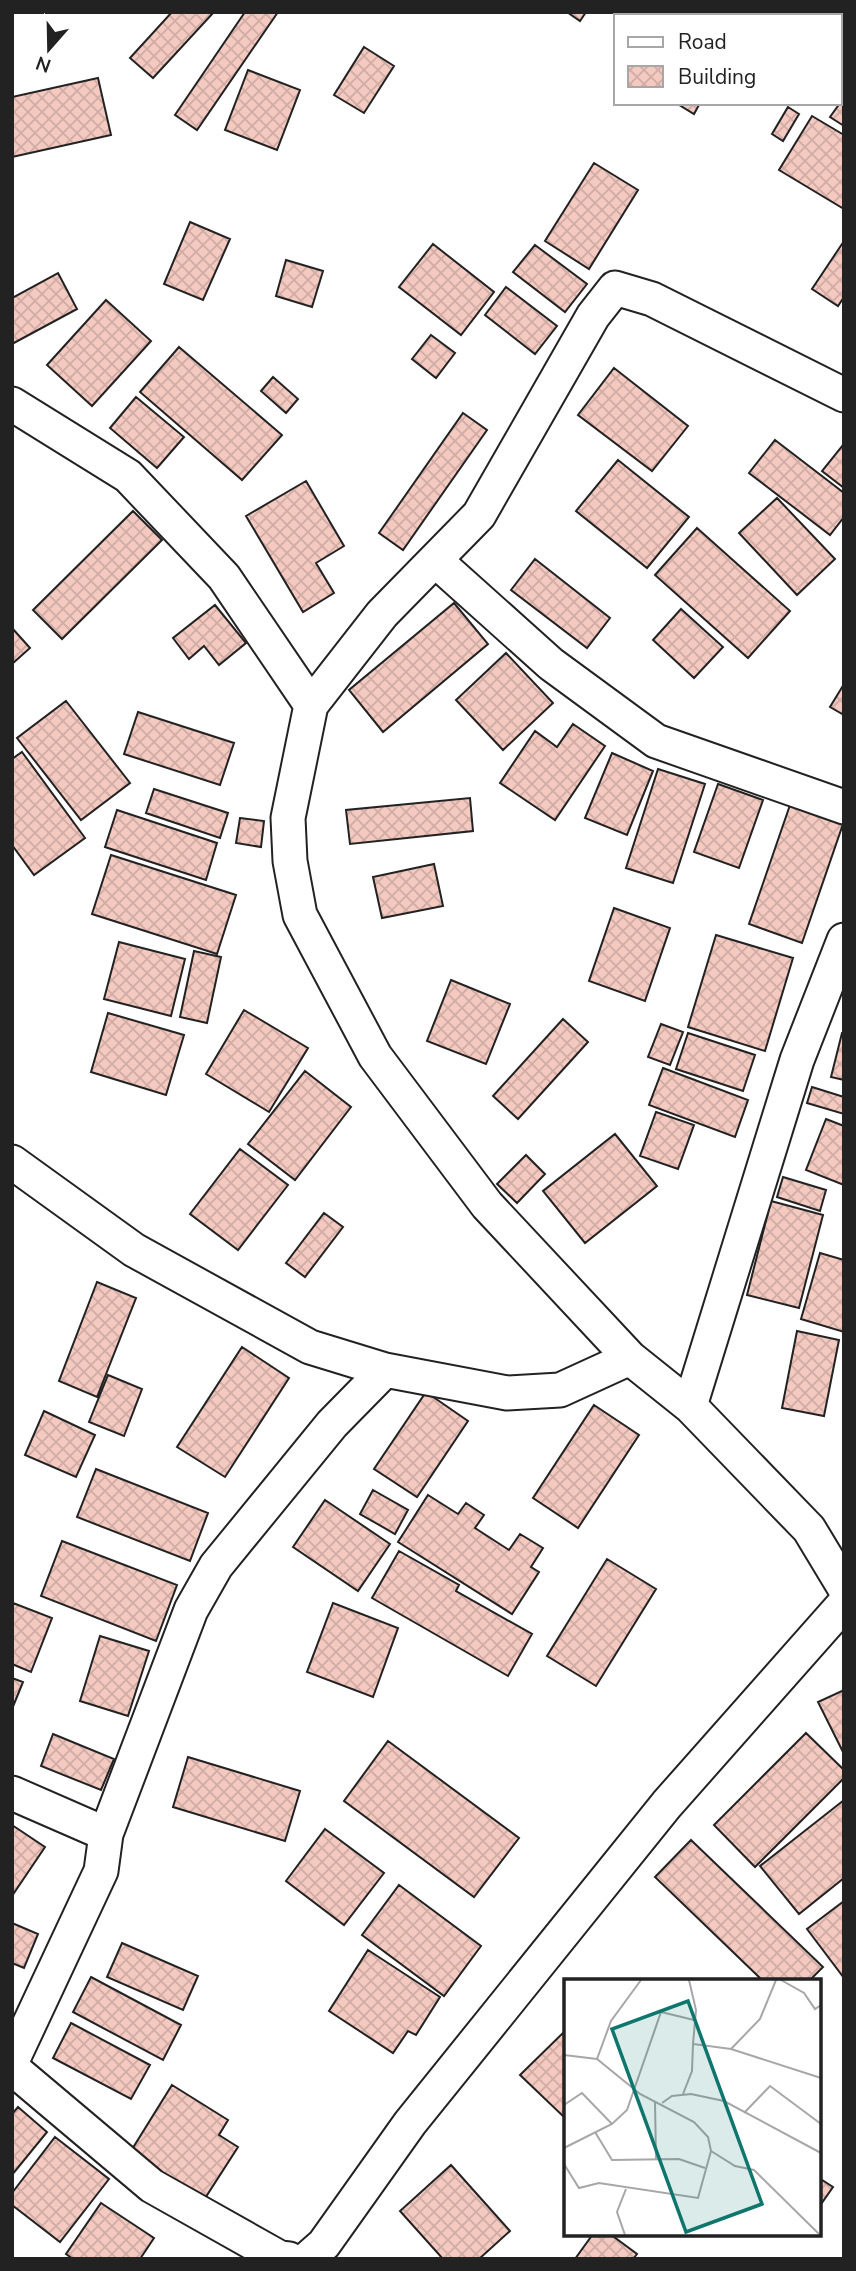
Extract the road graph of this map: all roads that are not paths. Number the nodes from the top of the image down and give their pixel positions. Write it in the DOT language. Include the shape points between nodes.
graph roads {
  1 [pos="844,395"];
  2 [pos="12,404"];
  3 [pos="435,560"];
  4 [pos="311,705"];
  5 [pos="844,807"];
  6 [pos="844,940"];
  7 [pos="12,1162"];
  8 [pos="630,1358"];
  9 [pos="385,1370"];
  10 [pos="690,1406"];
  11 [pos="844,1587"];
  12 [pos="844,1604"];
  13 [pos="12,1793"];
  14 [pos="106,1834"];
  15 [pos="12,2061"];
  16 [pos="12,2068"];
  17 [pos="289,2259"];
  18 [pos="307,2259"];
  1 -- 3 [label="street" via="652,299 615,288 593,316 479,515"];
  2 -- 4 [label="street" via="128,476 224,578"];
  3 -- 4 [label="street" via="382,614"];
  3 -- 5 [label="street" via="551,664 656,741"];
  4 -- 8 [label="street" via="288,818 300,915 383,1067 487,1205"];
  6 -- 10 [label="street" via="797,1060"];
  7 -- 9 [label="street" via="134,1250 310,1347"];
  8 -- 9 [label="street" via="560,1390 507,1393"];
  8 -- 10 [label="street"];
  9 -- 14 [label="street" via="332,1424 216,1566 191,1610"];
  10 -- 11 [label="street" via="809,1529"];
  12 -- 18 [label="street" via="667,1804 410,2123 324,2244"];
  13 -- 14 [label="street"];
  14 -- 15 [label="street" via="101,1871"];
  16 -- 17 [label="street" via="152,2186"];
}
